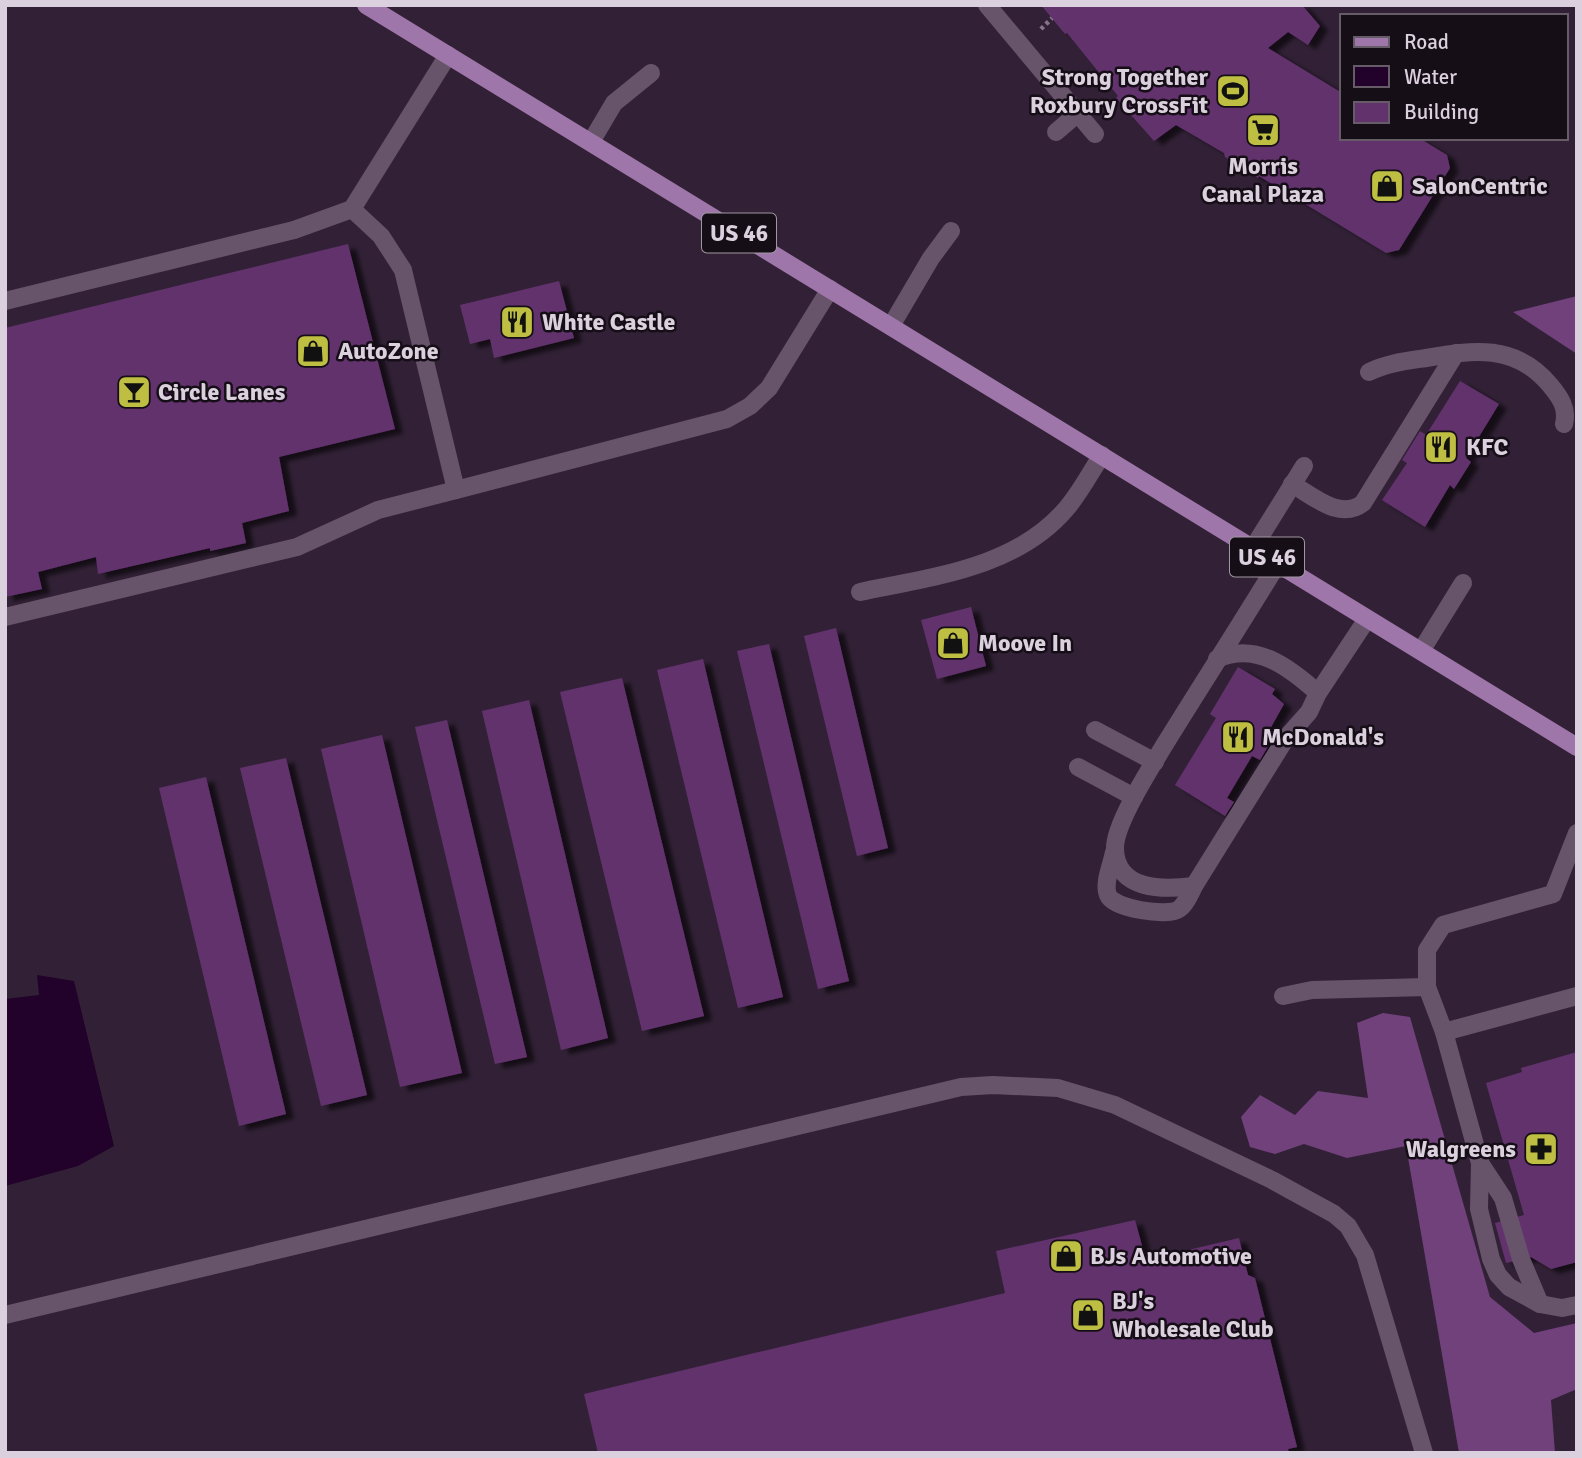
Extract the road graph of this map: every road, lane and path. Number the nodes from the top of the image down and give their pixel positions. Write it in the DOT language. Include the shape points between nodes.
graph roads {
  1 [pos="366,5"];
  2 [pos="987,5"];
  3 [pos="1052,18"];
  4 [pos="1041,29"];
  5 [pos="448,55"];
  6 [pos="651,73"];
  7 [pos="1077,114"];
  8 [pos="1056,132"];
  9 [pos="1095,134"];
  10 [pos="591,142"];
  11 [pos="352,209"];
  12 [pos="951,232"];
  13 [pos="830,289"];
  14 [pos="5,301"];
  15 [pos="891,326"];
  16 [pos="1456,353"];
  17 [pos="1369,372"];
  18 [pos="1564,424"];
  19 [pos="1102,455"];
  20 [pos="1304,466"];
  21 [pos="1292,484"];
  22 [pos="456,490"];
  23 [pos="1253,548"];
  24 [pos="1278,564"];
  25 [pos="1463,583"];
  26 [pos="860,592"];
  27 [pos="5,617"];
  28 [pos="1367,618"];
  29 [pos="1421,651"];
  30 [pos="1217,659"];
  31 [pos="1318,693"];
  32 [pos="1096,730"];
  33 [pos="1576,744"];
  34 [pos="1155,762"];
  35 [pos="1078,767"];
  36 [pos="1134,797"];
  37 [pos="1577,833"];
  38 [pos="1115,849"];
  39 [pos="1194,886"];
  40 [pos="1427,987"];
  41 [pos="1283,996"];
  42 [pos="1577,996"];
  43 [pos="1444,1032"];
  44 [pos="1480,1163"];
  45 [pos="1540,1304"];
  46 [pos="1577,1305"];
  47 [pos="5,1314"];
  48 [pos="1424,1453"];
  1 -- 5 [label="main road, US 46"];
  2 -- 7 [label="lane"];
  3 -- 4 [label="path"];
  5 -- 10 [label="main road, US 46"];
  5 -- 11 [label="lane"];
  6 -- 10 [label="lane" via="614,103"];
  7 -- 8 [label="lane"];
  7 -- 9 [label="lane"];
  10 -- 13 [label="main road, US 46"];
  11 -- 14 [label="lane" via="294,230"];
  11 -- 22 [label="lane" via="381,236 403,270"];
  12 -- 15 [label="lane"];
  13 -- 15 [label="main road, US 46"];
  13 -- 22 [label="lane" via="769,388 727,419"];
  15 -- 19 [label="main road, US 46"];
  16 -- 17 [label="lane" via="1384,365"];
  16 -- 18 [label="lane" via="1489,351 1530,368 1559,396 1565,407"];
  16 -- 21 [label="lane" via="1363,503 1352,510 1338,510"];
  19 -- 23 [label="main road, US 46"];
  19 -- 26 [label="lane" via="1067,508 1015,548 966,569"];
  20 -- 21 [label="lane"];
  21 -- 23 [label="lane"];
  22 -- 27 [label="lane" via="378,510 297,547"];
  23 -- 24 [label="main road, US 46"];
  24 -- 28 [label="main road, US 46"];
  24 -- 30 [label="lane"];
  25 -- 29 [label="lane"];
  28 -- 29 [label="main road, US 46"];
  28 -- 31 [label="lane"];
  29 -- 33 [label="main road, US 46"];
  30 -- 31 [label="lane" via="1256,654 1291,669"];
  30 -- 34 [label="lane"];
  31 -- 39 [label="lane" via="1310,712 1286,738"];
  32 -- 34 [label="lane"];
  34 -- 36 [label="lane"];
  35 -- 36 [label="lane"];
  36 -- 38 [label="lane"];
  37 -- 40 [label="lane" via="1553,894 1443,925 1427,950"];
  38 -- 39 [label="lane" via="1120,869 1130,880 1173,889"];
  38 -- 39 [label="lane" via="1107,886 1108,895 1119,905 1178,911"];
  40 -- 41 [label="lane" via="1312,990"];
  40 -- 43 [label="lane"];
  42 -- 43 [label="lane"];
  43 -- 44 [label="lane"];
  44 -- 45 [label="lane" via="1503,1198"];
  44 -- 45 [label="lane" via="1479,1209 1491,1259 1509,1287"];
  45 -- 46 [label="lane"];
  47 -- 48 [label="lane" via="961,1087 1031,1085 1115,1105 1272,1180 1348,1226 1365,1255"];
}
